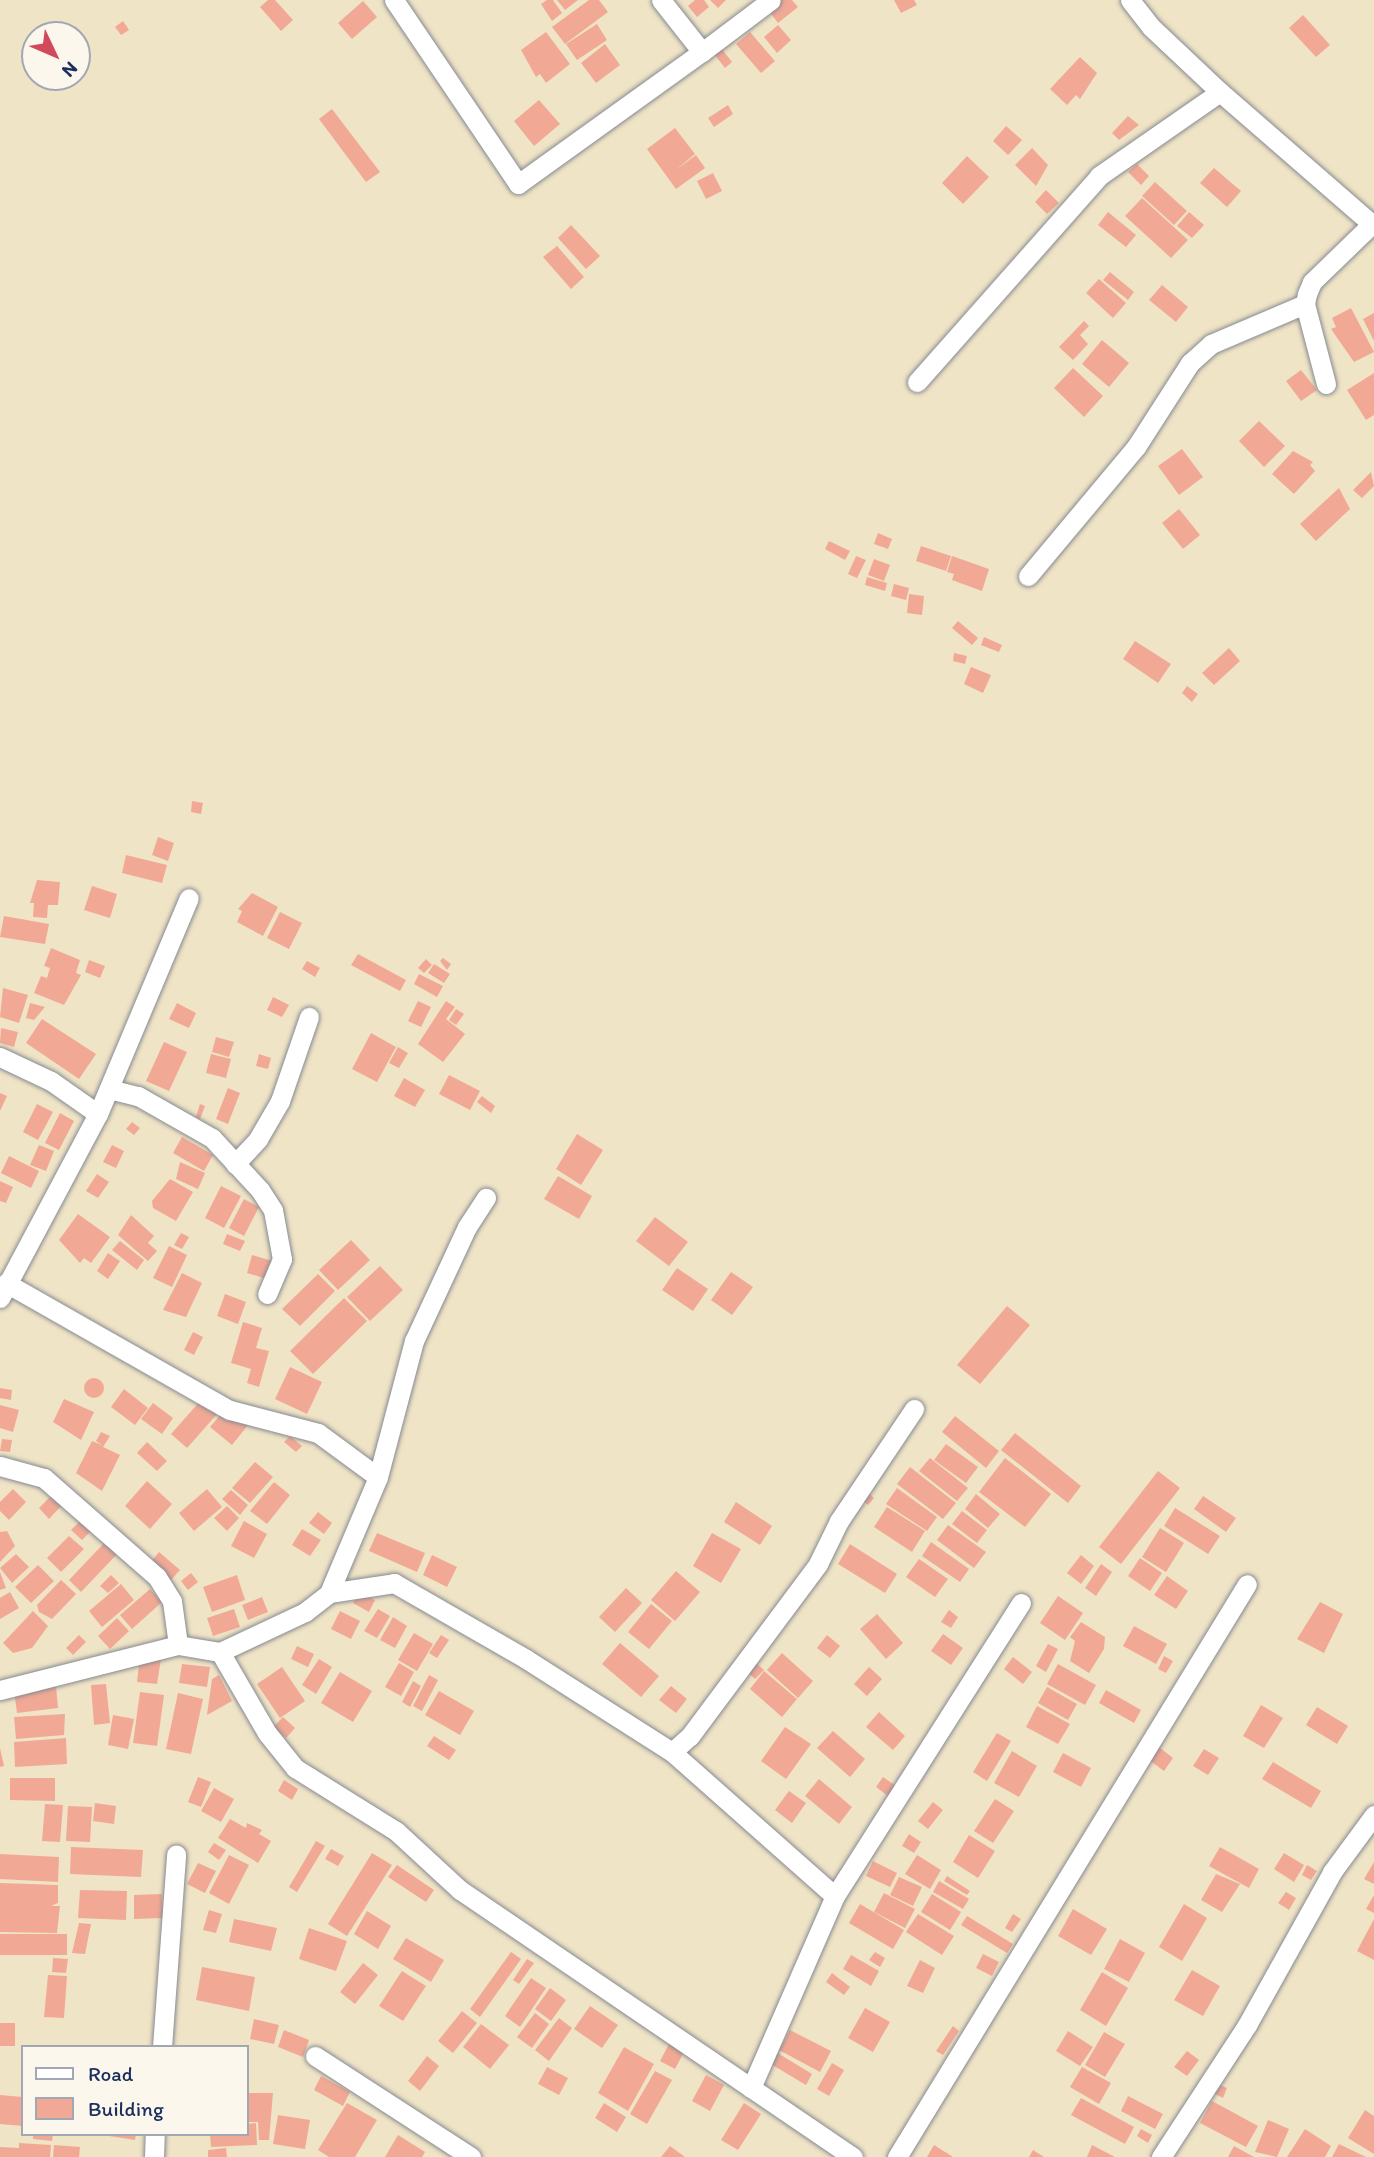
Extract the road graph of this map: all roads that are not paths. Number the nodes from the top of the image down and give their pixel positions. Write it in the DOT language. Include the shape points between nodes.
graph roads {
  1 [pos="394,0"];
  2 [pos="661,0"];
  3 [pos="771,0"];
  4 [pos="1130,0"];
  5 [pos="702,52"];
  6 [pos="1220,92"];
  7 [pos="1373,223"];
  8 [pos="1305,304"];
  9 [pos="917,382"];
  10 [pos="1325,384"];
  11 [pos="1028,576"];
  12 [pos="189,898"];
  13 [pos="309,1017"];
  14 [pos="0,1057"];
  15 [pos="109,1089"];
  16 [pos="98,1114"];
  17 [pos="235,1164"];
  18 [pos="486,1198"];
  19 [pos="2,1293"];
  20 [pos="267,1294"];
  21 [pos="914,1409"];
  22 [pos="0,1466"];
  23 [pos="378,1477"];
  24 [pos="1247,1584"];
  25 [pos="330,1593"];
  26 [pos="1021,1604"];
  27 [pos="178,1646"];
  28 [pos="220,1652"];
  29 [pos="0,1690"];
  30 [pos="672,1752"];
  31 [pos="1374,1815"];
  32 [pos="176,1855"];
  33 [pos="835,1896"];
  34 [pos="162,2045"];
  35 [pos="315,2056"];
  36 [pos="751,2088"];
  37 [pos="155,2136"];
  38 [pos="154,2157"];
  39 [pos="471,2157"];
  40 [pos="853,2157"];
  41 [pos="897,2157"];
  42 [pos="1161,2157"];
  1 -- 5 [label="street" via="518,184"];
  2 -- 5 [label="street"];
  3 -- 5 [label="street"];
  4 -- 6 [label="street" via="1151,27"];
  6 -- 7 [label="street"];
  6 -- 9 [label="street" via="1099,176"];
  7 -- 8 [label="street" via="1312,282"];
  8 -- 10 [label="street"];
  8 -- 11 [label="street" via="1211,344 1190,363 1136,447"];
  12 -- 15 [label="street"];
  13 -- 17 [label="street" via="280,1101 258,1139"];
  14 -- 16 [label="street" via="51,1080"];
  15 -- 16 [label="street"];
  15 -- 17 [label="street" via="138,1096 176,1115 212,1138"];
  16 -- 19 [label="street"];
  17 -- 20 [label="street" via="273,1210 282,1259"];
  18 -- 23 [label="street" via="467,1227 414,1341"];
  19 -- 23 [label="street" via="230,1410 317,1433"];
  21 -- 30 [label="street" via="839,1521 818,1563 690,1736"];
  22 -- 27 [label="street" via="44,1478 157,1577 172,1601"];
  23 -- 25 [label="street"];
  24 -- 41 [label="street"];
  25 -- 28 [label="street" via="305,1612"];
  25 -- 30 [label="street" via="394,1583 538,1666"];
  26 -- 33 [label="street"];
  27 -- 28 [label="street"];
  27 -- 29 [label="street"];
  28 -- 36 [label="street" via="267,1733 295,1768 396,1831 460,1889"];
  30 -- 33 [label="street"];
  31 -- 42 [label="street" via="1332,1872 1247,2025"];
  32 -- 34 [label="street"];
  33 -- 36 [label="street"];
  35 -- 39 [label="street"];
  36 -- 40 [label="street"];
  37 -- 38 [label="street"];
}
